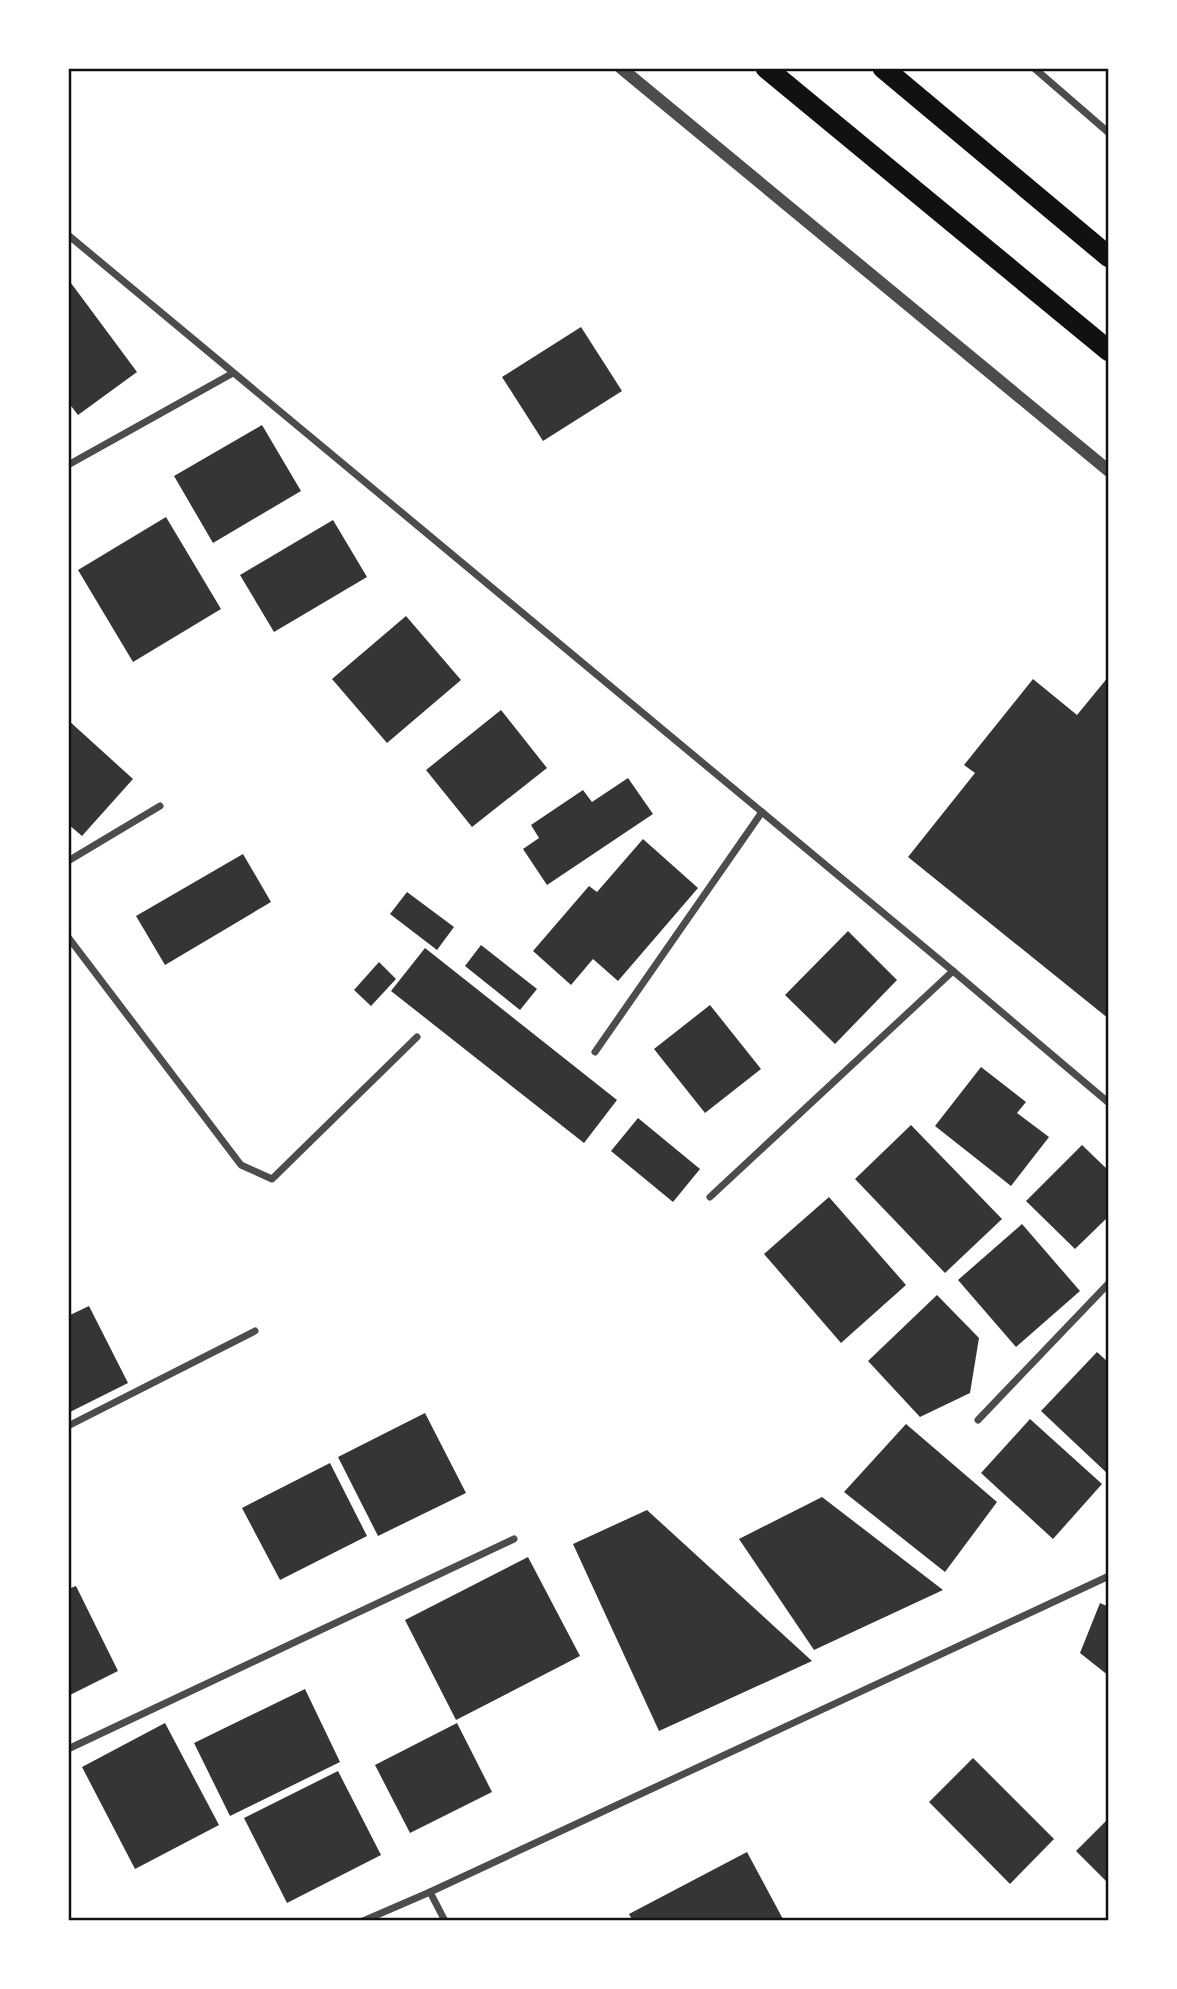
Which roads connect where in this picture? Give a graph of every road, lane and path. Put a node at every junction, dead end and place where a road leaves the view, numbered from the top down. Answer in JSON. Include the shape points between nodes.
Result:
{"nodes":[{"id":1,"x":621,"y":68,"type":"edge"},
{"id":2,"x":766,"y":68,"type":"edge"},
{"id":3,"x":883,"y":68,"type":"edge"},
{"id":4,"x":1034,"y":68,"type":"edge"},
{"id":5,"x":1109,"y":132,"type":"edge"},
{"id":6,"x":68,"y":235,"type":"edge"},
{"id":7,"x":1109,"y":257,"type":"edge"},
{"id":8,"x":1109,"y":351,"type":"edge"},
{"id":9,"x":233,"y":373,"type":"junction"},
{"id":10,"x":68,"y":465,"type":"edge"},
{"id":11,"x":1109,"y":471,"type":"edge"},
{"id":12,"x":160,"y":806,"type":"dead end"},
{"id":13,"x":762,"y":812,"type":"junction"},
{"id":14,"x":68,"y":861,"type":"edge"},
{"id":15,"x":68,"y":937,"type":"edge"},
{"id":16,"x":953,"y":971,"type":"junction"},
{"id":17,"x":417,"y":1037,"type":"dead end"},
{"id":18,"x":595,"y":1052,"type":"dead end"},
{"id":19,"x":1109,"y":1103,"type":"edge"},
{"id":20,"x":709,"y":1197,"type":"dead end"},
{"id":21,"x":1109,"y":1283,"type":"edge"},
{"id":22,"x":254,"y":1331,"type":"dead end"},
{"id":23,"x":978,"y":1420,"type":"dead end"},
{"id":24,"x":68,"y":1426,"type":"edge"},
{"id":25,"x":514,"y":1539,"type":"dead end"},
{"id":26,"x":1109,"y":1576,"type":"edge"},
{"id":27,"x":68,"y":1749,"type":"edge"},
{"id":28,"x":430,"y":1892,"type":"junction"},
{"id":29,"x":363,"y":1921,"type":"edge"},
{"id":30,"x":445,"y":1921,"type":"edge"}],
"edges":[{"from":1,"to":11,"type":"street"},
{"from":2,"to":8,"type":"highway"},
{"from":3,"to":7,"type":"highway"},
{"from":4,"to":5,"type":"street"},
{"from":6,"to":9,"type":"street"},
{"from":9,"to":10,"type":"street"},
{"from":9,"to":13,"type":"street"},
{"from":12,"to":14,"type":"street"},
{"from":13,"to":16,"type":"street"},
{"from":13,"to":18,"type":"street"},
{"from":15,"to":17,"type":"street","via":[[241,1165],[272,1179]]},
{"from":16,"to":19,"type":"street"},
{"from":16,"to":20,"type":"street"},
{"from":21,"to":23,"type":"street"},
{"from":22,"to":24,"type":"street"},
{"from":25,"to":27,"type":"street"},
{"from":26,"to":28,"type":"street"},
{"from":28,"to":29,"type":"street"},
{"from":28,"to":30,"type":"street"}]}
